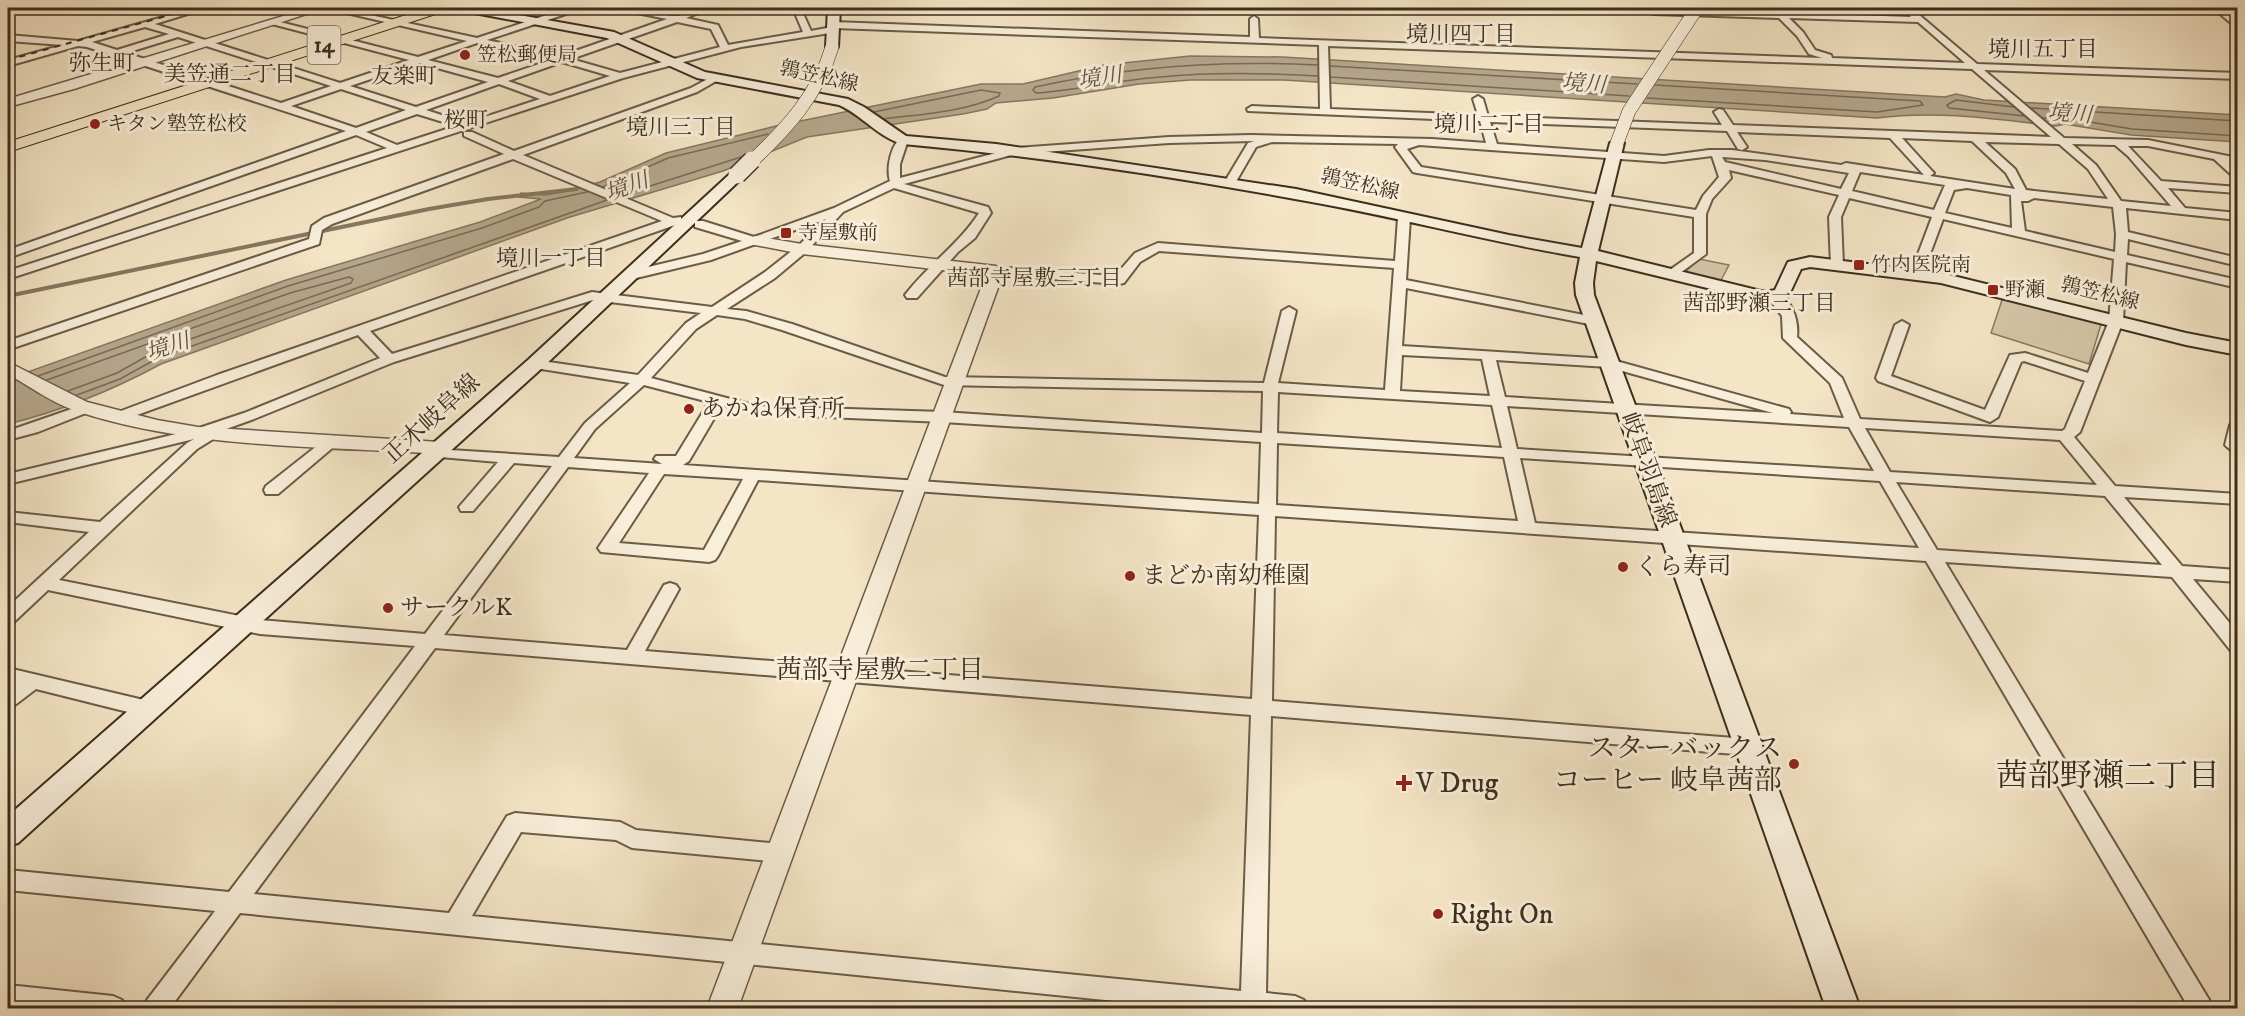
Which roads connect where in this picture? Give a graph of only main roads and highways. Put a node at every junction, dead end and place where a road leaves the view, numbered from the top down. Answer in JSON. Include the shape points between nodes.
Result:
{"nodes":[{"id":1,"x":440,"y":8,"type":"edge"},
{"id":2,"x":464,"y":8,"type":"edge"},
{"id":3,"x":834,"y":8,"type":"edge"},
{"id":4,"x":1697,"y":8,"type":"edge"},
{"id":5,"x":8,"y":147,"type":"edge"},
{"id":6,"x":1589,"y":254,"type":"junction"},
{"id":7,"x":2238,"y":349,"type":"edge"},
{"id":8,"x":8,"y":834,"type":"edge"},
{"id":9,"x":1843,"y":1008,"type":"edge"}],
"edges":[{"from":1,"to":5,"type":"main road","number":"14"},
{"from":2,"to":6,"type":"main road","name":"鶉笠松線","via":[[620,38],[688,70],[715,78],[843,102],[897,137],[1296,194]]},
{"from":3,"to":8,"type":"main road","name":"正木岐阜線","bridge":true,"via":[[832,47],[824,74],[800,113],[632,276]]},
{"from":4,"to":6,"type":"main road","name":"岐阜羽島線","bridge":true,"via":[[1629,111],[1615,149]]},
{"from":6,"to":7,"type":"main road","name":"鶉笠松線","via":[[1765,297],[1782,293],[1794,266],[1810,262],[1920,274]]},
{"from":6,"to":9,"type":"main road","name":"岐阜羽島線","via":[[1584,283],[1594,321]]}]}
